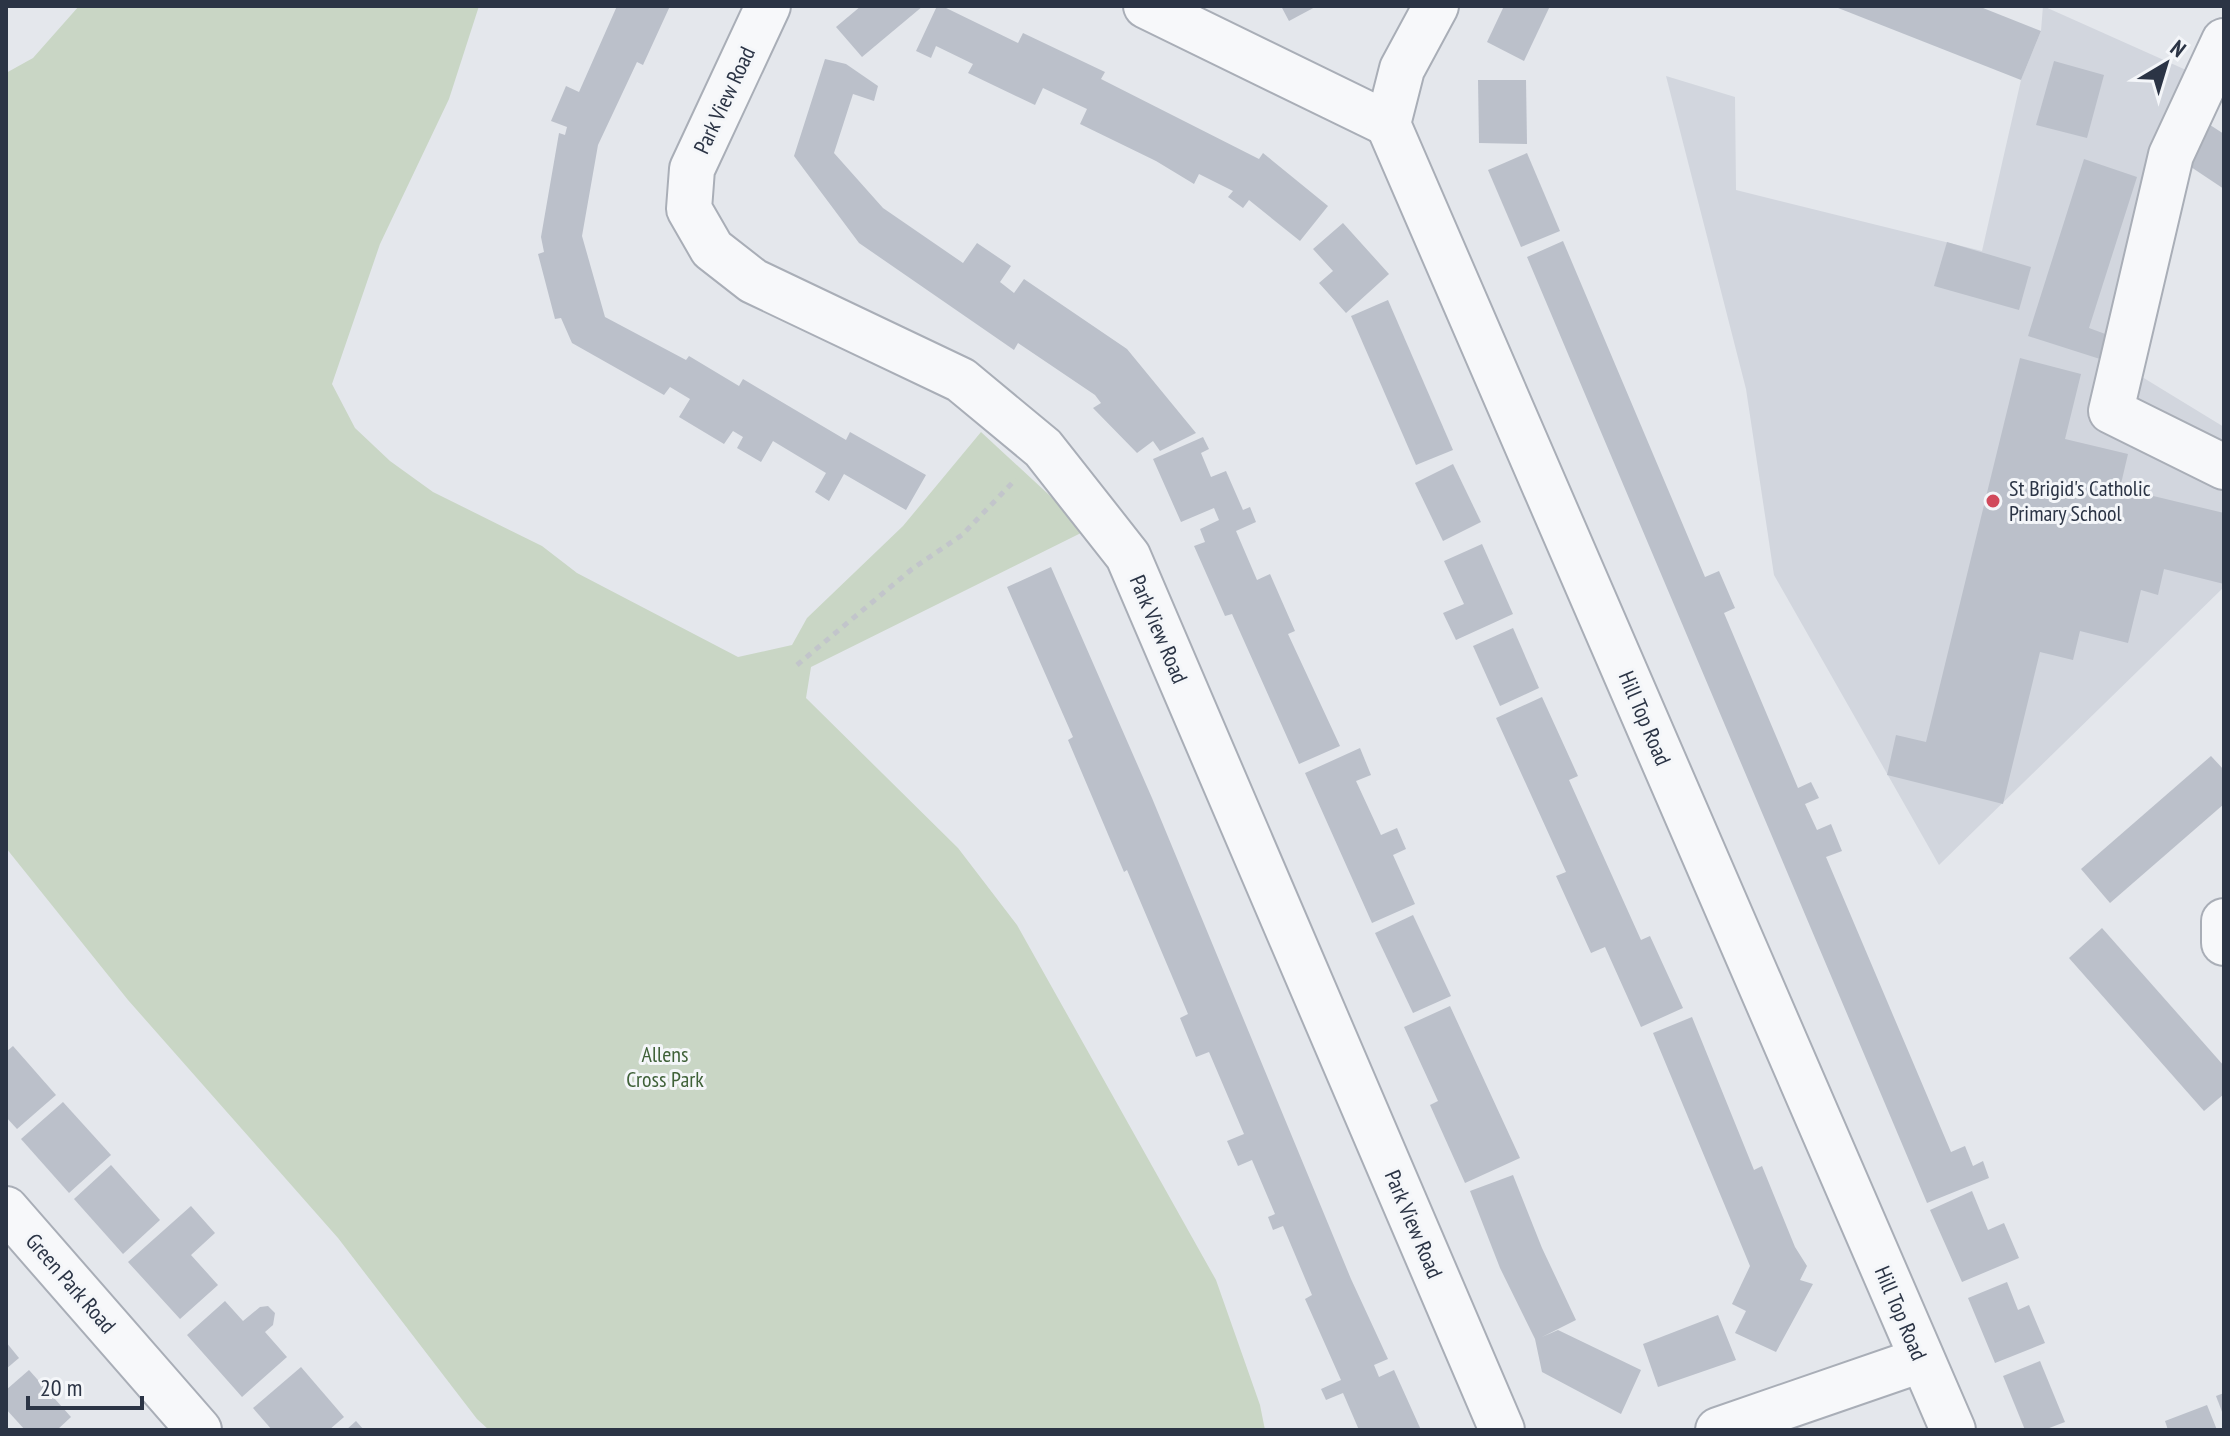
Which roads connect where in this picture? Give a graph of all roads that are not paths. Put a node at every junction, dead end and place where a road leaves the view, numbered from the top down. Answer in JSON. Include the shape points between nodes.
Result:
{"nodes":[{"id":1,"x":768,"y":6,"type":"edge"},
{"id":2,"x":1146,"y":6,"type":"edge"},
{"id":3,"x":1436,"y":6,"type":"edge"},
{"id":4,"x":2224,"y":41,"type":"edge"},
{"id":5,"x":1388,"y":124,"type":"junction"},
{"id":6,"x":2224,"y":467,"type":"edge"},
{"id":7,"x":2224,"y":921,"type":"edge"},
{"id":8,"x":2224,"y":943,"type":"edge"},
{"id":9,"x":6,"y":1209,"type":"edge"},
{"id":10,"x":1921,"y":1360,"type":"junction"},
{"id":11,"x":199,"y":1430,"type":"edge"},
{"id":12,"x":1502,"y":1430,"type":"edge"},
{"id":13,"x":1718,"y":1430,"type":"edge"},
{"id":14,"x":1953,"y":1430,"type":"edge"}],
"edges":[{"from":1,"to":12,"type":"street","name":"Park View Road","via":[[692,169],[689,209],[712,249],[753,281],[961,380],[1043,448],[1128,556]]},
{"from":2,"to":5,"type":"street"},
{"from":3,"to":5,"type":"street","via":[[1402,69]]},
{"from":4,"to":6,"type":"street","via":[[2171,155],[2111,411]]},
{"from":5,"to":10,"type":"street","name":"Hill Top Road"},
{"from":7,"to":8,"type":"street"},
{"from":9,"to":11,"type":"street","name":"Green Park Road"},
{"from":10,"to":13,"type":"street"},
{"from":10,"to":14,"type":"street","name":"Hill Top Road"}]}
